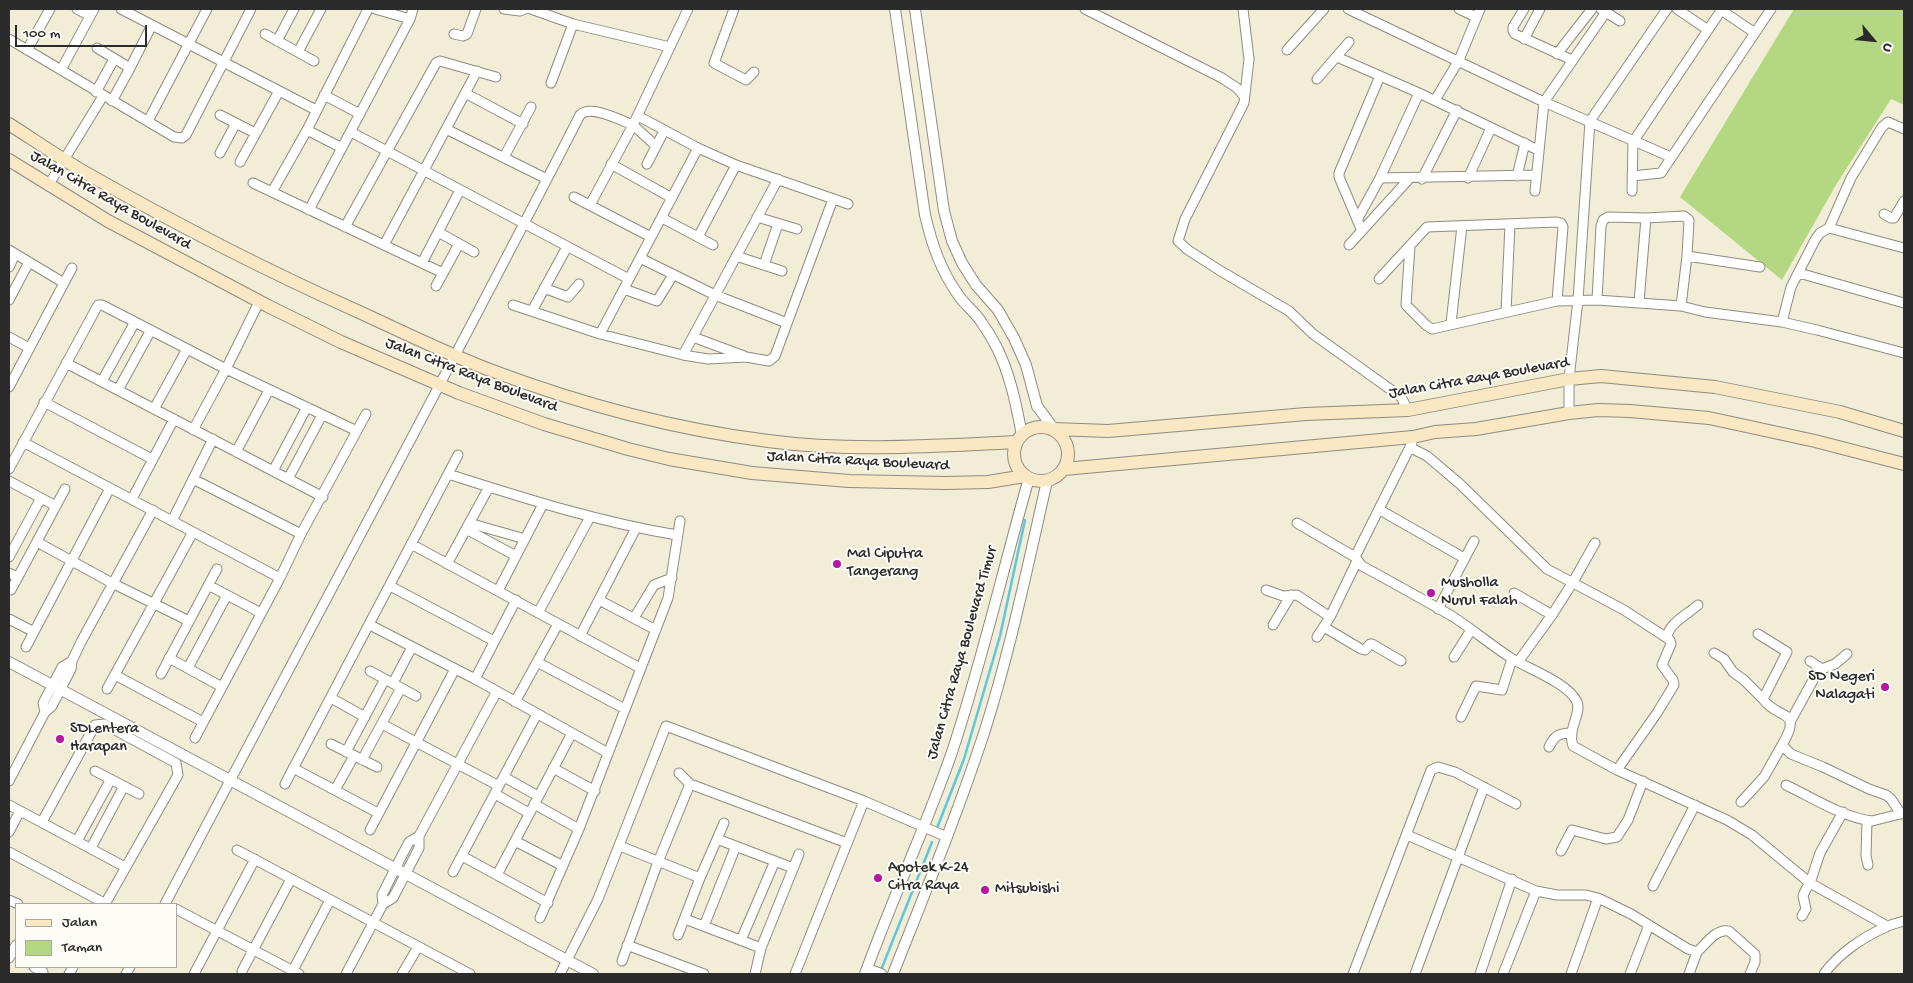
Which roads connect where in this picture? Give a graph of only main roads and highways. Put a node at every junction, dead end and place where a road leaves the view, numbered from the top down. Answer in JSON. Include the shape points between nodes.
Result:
{"nodes":[{"id":1,"x":9,"y":124,"type":"edge"},
{"id":2,"x":9,"y":160,"type":"edge"},
{"id":3,"x":1054,"y":429,"type":"junction"},
{"id":4,"x":1904,"y":431,"type":"edge"},
{"id":5,"x":1019,"y":438,"type":"junction"},
{"id":6,"x":1904,"y":464,"type":"edge"},
{"id":7,"x":1064,"y":469,"type":"junction"},
{"id":8,"x":1027,"y":477,"type":"junction"}],
"edges":[{"from":1,"to":5,"type":"main road","name":"Jalan Citra Raya Boulevard","via":[[84,172],[322,296],[488,369],[624,414],[732,436],[834,447],[902,448]]},
{"from":2,"to":8,"type":"main road","name":"Jalan Citra Raya Boulevard","via":[[149,244],[341,342],[507,411],[606,443],[669,459],[752,473],[862,481],[988,482]]},
{"from":3,"to":4,"type":"main road","name":"Jalan Citra Raya Boulevard","via":[[1108,431],[1306,414],[1408,410],[1569,379],[1601,376],[1715,387],[1840,412]]},
{"from":3,"to":5,"type":"main road","via":[[1037,426]]},
{"from":3,"to":7,"type":"main road","via":[[1062,435],[1069,452]]},
{"from":5,"to":8,"type":"main road","via":[[1014,449],[1016,464]]},
{"from":6,"to":7,"type":"main road","via":[[1709,418],[1598,410],[1476,429],[1435,432],[1412,442]]},
{"from":7,"to":8,"type":"main road","via":[[1047,481]]}]}
